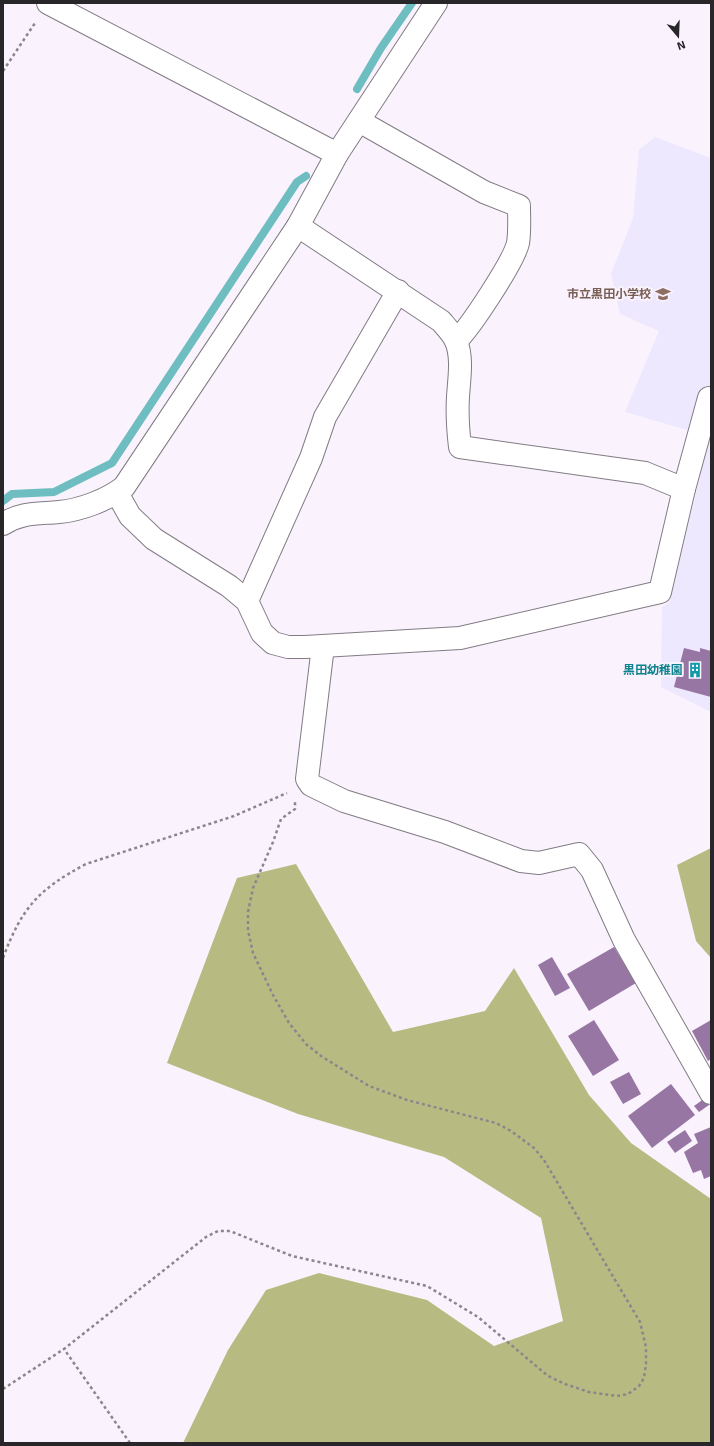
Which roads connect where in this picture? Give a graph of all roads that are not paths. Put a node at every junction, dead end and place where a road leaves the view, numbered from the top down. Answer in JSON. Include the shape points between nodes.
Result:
{"nodes":[{"id":1,"x":48,"y":3,"type":"edge"},
{"id":2,"x":436,"y":3,"type":"edge"},
{"id":3,"x":359,"y":121,"type":"junction"},
{"id":4,"x":337,"y":154,"type":"junction"},
{"id":5,"x":298,"y":226,"type":"junction"},
{"id":6,"x":398,"y":291,"type":"junction"},
{"id":7,"x":456,"y":341,"type":"junction"},
{"id":8,"x":709,"y":398,"type":"dead end"},
{"id":9,"x":684,"y":489,"type":"junction"},
{"id":10,"x":117,"y":493,"type":"junction"},
{"id":11,"x":3,"y":524,"type":"edge"},
{"id":12,"x":247,"y":601,"type":"junction"},
{"id":13,"x":323,"y":646,"type":"junction"},
{"id":14,"x":711,"y":1093,"type":"edge"}],
"edges":[{"from":1,"to":4,"type":"street"},
{"from":2,"to":3,"type":"street"},
{"from":3,"to":4,"type":"street"},
{"from":3,"to":7,"type":"street","via":[[484,192],[519,206],[518,243],[487,298]]},
{"from":4,"to":5,"type":"street"},
{"from":5,"to":6,"type":"street"},
{"from":5,"to":10,"type":"street","via":[[148,453]]},
{"from":6,"to":7,"type":"street","via":[[441,320]]},
{"from":6,"to":12,"type":"street","via":[[325,417],[311,458]]},
{"from":7,"to":9,"type":"street","via":[[461,375],[458,397],[460,447],[645,473]]},
{"from":8,"to":9,"type":"street"},
{"from":9,"to":13,"type":"street","via":[[660,592],[460,638]]},
{"from":10,"to":11,"type":"street","via":[[84,507],[61,512],[25,514]]},
{"from":10,"to":12,"type":"street","via":[[130,516],[154,539],[229,586]]},
{"from":12,"to":13,"type":"street","via":[[262,633],[273,643],[288,647]]},
{"from":13,"to":14,"type":"street","via":[[307,779],[303,787],[445,832],[521,861],[539,863],[579,854],[592,870],[624,940]]}]}
